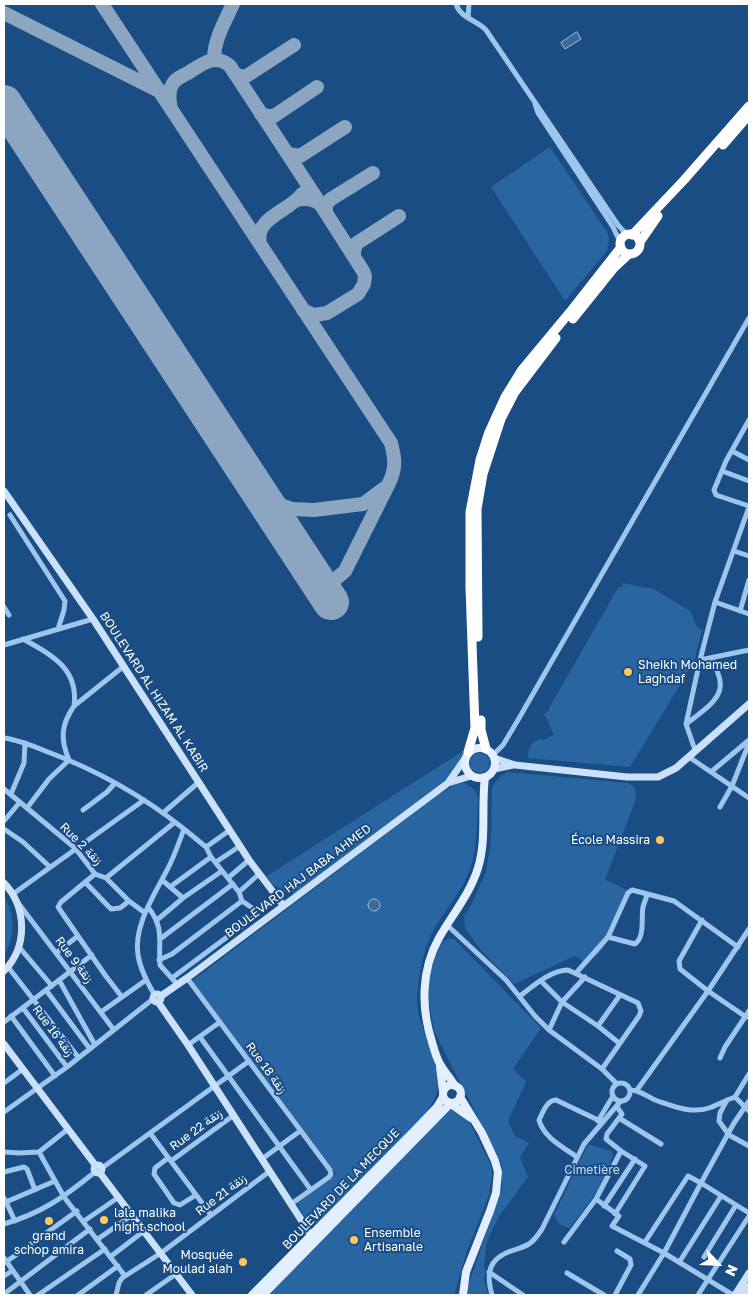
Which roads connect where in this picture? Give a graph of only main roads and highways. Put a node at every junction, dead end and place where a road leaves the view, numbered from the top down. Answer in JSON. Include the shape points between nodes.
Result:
{"nodes":[{"id":1,"x":749,"y":106,"type":"edge"},
{"id":2,"x":749,"y":115,"type":"edge"},
{"id":3,"x":630,"y":235,"type":"junction"},
{"id":4,"x":640,"y":242,"type":"junction"},
{"id":5,"x":621,"y":246,"type":"junction"},
{"id":6,"x":629,"y":254,"type":"junction"},
{"id":7,"x":491,"y":753,"type":"junction"},
{"id":8,"x":466,"y":756,"type":"junction"},
{"id":9,"x":473,"y":777,"type":"junction"},
{"id":10,"x":485,"y":777,"type":"junction"},
{"id":11,"x":483,"y":796,"type":"junction"},
{"id":12,"x":439,"y":1062,"type":"junction"},
{"id":13,"x":455,"y":1086,"type":"junction"},
{"id":14,"x":443,"y":1094,"type":"junction"},
{"id":15,"x":460,"y":1097,"type":"junction"},
{"id":16,"x":451,"y":1104,"type":"junction"},
{"id":17,"x":476,"y":1122,"type":"junction"},
{"id":18,"x":417,"y":1133,"type":"junction"},
{"id":19,"x":313,"y":1238,"type":"junction"},
{"id":20,"x":462,"y":1293,"type":"edge"},
{"id":21,"x":252,"y":1295,"type":"edge"},
{"id":22,"x":263,"y":1295,"type":"edge"}],
"edges":[{"from":1,"to":3,"type":"highway"},
{"from":2,"to":4,"type":"highway","via":[[655,219]]},
{"from":3,"to":4,"type":"highway"},
{"from":3,"to":5,"type":"highway","via":[[622,240]]},
{"from":4,"to":6,"type":"highway","via":[[638,250]]},
{"from":5,"to":6,"type":"highway"},
{"from":5,"to":8,"type":"highway","via":[[521,371],[505,397],[480,460],[470,512],[475,728]]},
{"from":6,"to":7,"type":"highway","via":[[614,268],[515,392],[501,420],[483,474],[477,509],[476,551],[481,730]]},
{"from":7,"to":8,"type":"main road","via":[[476,748]]},
{"from":7,"to":10,"type":"main road","via":[[494,770]]},
{"from":8,"to":9,"type":"main road","via":[[465,769]]},
{"from":9,"to":10,"type":"main road"},
{"from":9,"to":11,"type":"main road"},
{"from":10,"to":11,"type":"main road"},
{"from":11,"to":12,"type":"main road","via":[[484,836],[478,868],[467,894],[432,953],[424,988],[428,1030]]},
{"from":12,"to":13,"type":"main road"},
{"from":12,"to":14,"type":"main road"},
{"from":13,"to":14,"type":"main road","via":[[449,1086]]},
{"from":13,"to":15,"type":"main road","via":[[460,1089]]},
{"from":14,"to":16,"type":"main road"},
{"from":14,"to":18,"type":"main road","name":"BOULEVARD DE LA MECQUE"},
{"from":15,"to":16,"type":"main road"},
{"from":15,"to":17,"type":"main road"},
{"from":16,"to":17,"type":"main road"},
{"from":16,"to":18,"type":"main road","name":"BOULEVARD DE LA MECQUE"},
{"from":17,"to":20,"type":"main road","via":[[495,1161],[498,1182],[466,1272]]},
{"from":18,"to":19,"type":"main road","name":"BOULEVARD DE LA MECQUE"},
{"from":19,"to":21,"type":"main road","name":"BOULEVARD DE LA MECQUE"},
{"from":19,"to":22,"type":"main road","name":"BOULEVARD DE LA MECQUE"}]}
